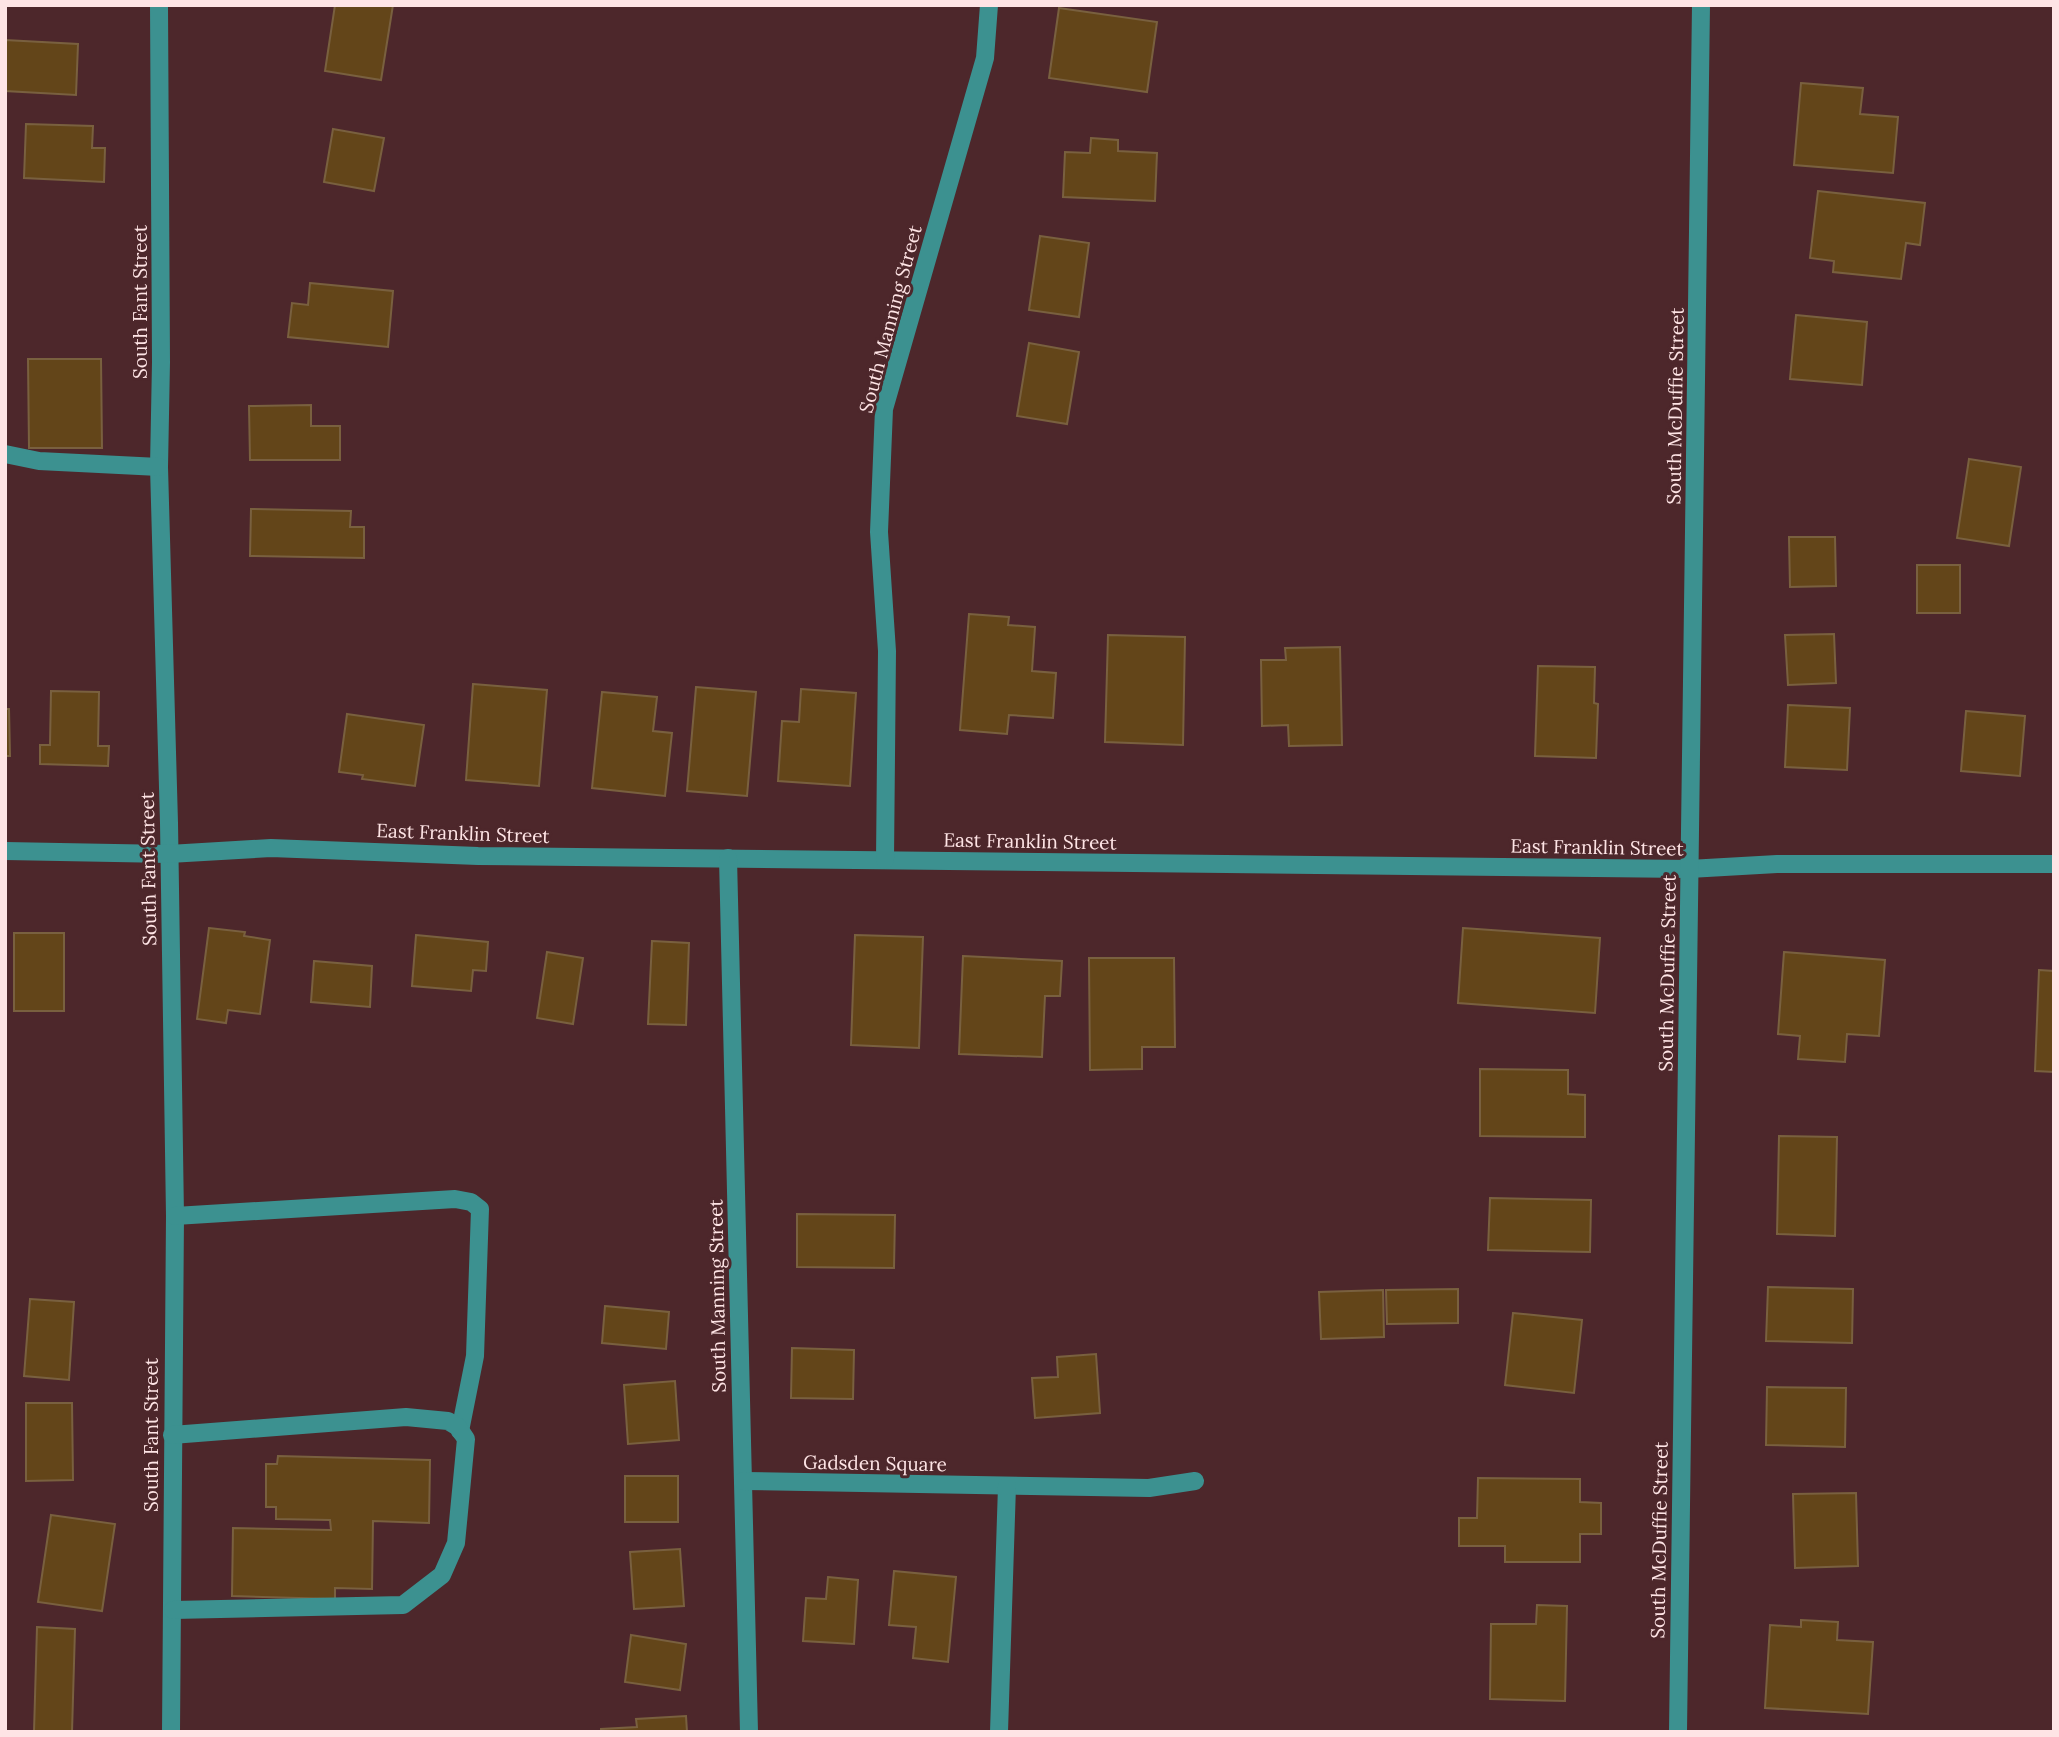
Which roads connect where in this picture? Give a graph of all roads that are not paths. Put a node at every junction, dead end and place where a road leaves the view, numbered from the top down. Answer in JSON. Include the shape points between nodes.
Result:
{"nodes":[{"id":1,"x":159,"y":5,"type":"edge"},
{"id":2,"x":989,"y":5,"type":"edge"},
{"id":3,"x":1702,"y":5,"type":"edge"},
{"id":4,"x":5,"y":454,"type":"edge"},
{"id":5,"x":159,"y":467,"type":"junction"},
{"id":6,"x":5,"y":851,"type":"edge"},
{"id":7,"x":169,"y":854,"type":"junction"},
{"id":8,"x":728,"y":858,"type":"junction"},
{"id":9,"x":885,"y":860,"type":"junction"},
{"id":10,"x":2054,"y":864,"type":"edge"},
{"id":11,"x":1689,"y":869,"type":"junction"},
{"id":12,"x":175,"y":1216,"type":"junction"},
{"id":13,"x":460,"y":1431,"type":"junction"},
{"id":14,"x":172,"y":1435,"type":"junction"},
{"id":15,"x":743,"y":1481,"type":"junction"},
{"id":16,"x":1195,"y":1481,"type":"dead end"},
{"id":17,"x":1007,"y":1486,"type":"junction"},
{"id":18,"x":173,"y":1610,"type":"junction"},
{"id":19,"x":171,"y":1732,"type":"edge"},
{"id":20,"x":749,"y":1732,"type":"edge"},
{"id":21,"x":999,"y":1732,"type":"edge"},
{"id":22,"x":1678,"y":1732,"type":"edge"}],
"edges":[{"from":1,"to":5,"type":"street","name":"South Fant Street"},
{"from":2,"to":9,"type":"street","name":"South Manning Street","via":[[985,58],[884,409],[878,532],[887,651]]},
{"from":3,"to":11,"type":"street","name":"South McDuffie Street"},
{"from":4,"to":5,"type":"street","via":[[39,461]]},
{"from":5,"to":7,"type":"street","name":"South Fant Street"},
{"from":6,"to":7,"type":"street","name":"East Franklin Street"},
{"from":7,"to":8,"type":"street","name":"East Franklin Street","via":[[271,848]]},
{"from":7,"to":12,"type":"street","name":"South Fant Street"},
{"from":8,"to":9,"type":"street","name":"East Franklin Street"},
{"from":8,"to":15,"type":"street","name":"South Manning Street"},
{"from":9,"to":11,"type":"street","name":"East Franklin Street"},
{"from":10,"to":11,"type":"street","name":"East Franklin Street","via":[[1777,864]]},
{"from":11,"to":22,"type":"street","name":"South McDuffie Street"},
{"from":12,"to":13,"type":"street","via":[[455,1199],[471,1202],[480,1209],[475,1356]]},
{"from":12,"to":14,"type":"street","name":"South Fant Street"},
{"from":13,"to":14,"type":"street","via":[[447,1421],[406,1417]]},
{"from":13,"to":18,"type":"street","via":[[466,1439],[456,1543],[442,1575],[403,1605]]},
{"from":14,"to":18,"type":"street","name":"South Fant Street"},
{"from":15,"to":17,"type":"street","name":"Gadsden Square"},
{"from":15,"to":20,"type":"street","name":"South Manning Street"},
{"from":16,"to":17,"type":"street","name":"Gadsden Square","via":[[1149,1488]]},
{"from":17,"to":21,"type":"street"},
{"from":18,"to":19,"type":"street","name":"South Fant Street"}]}
